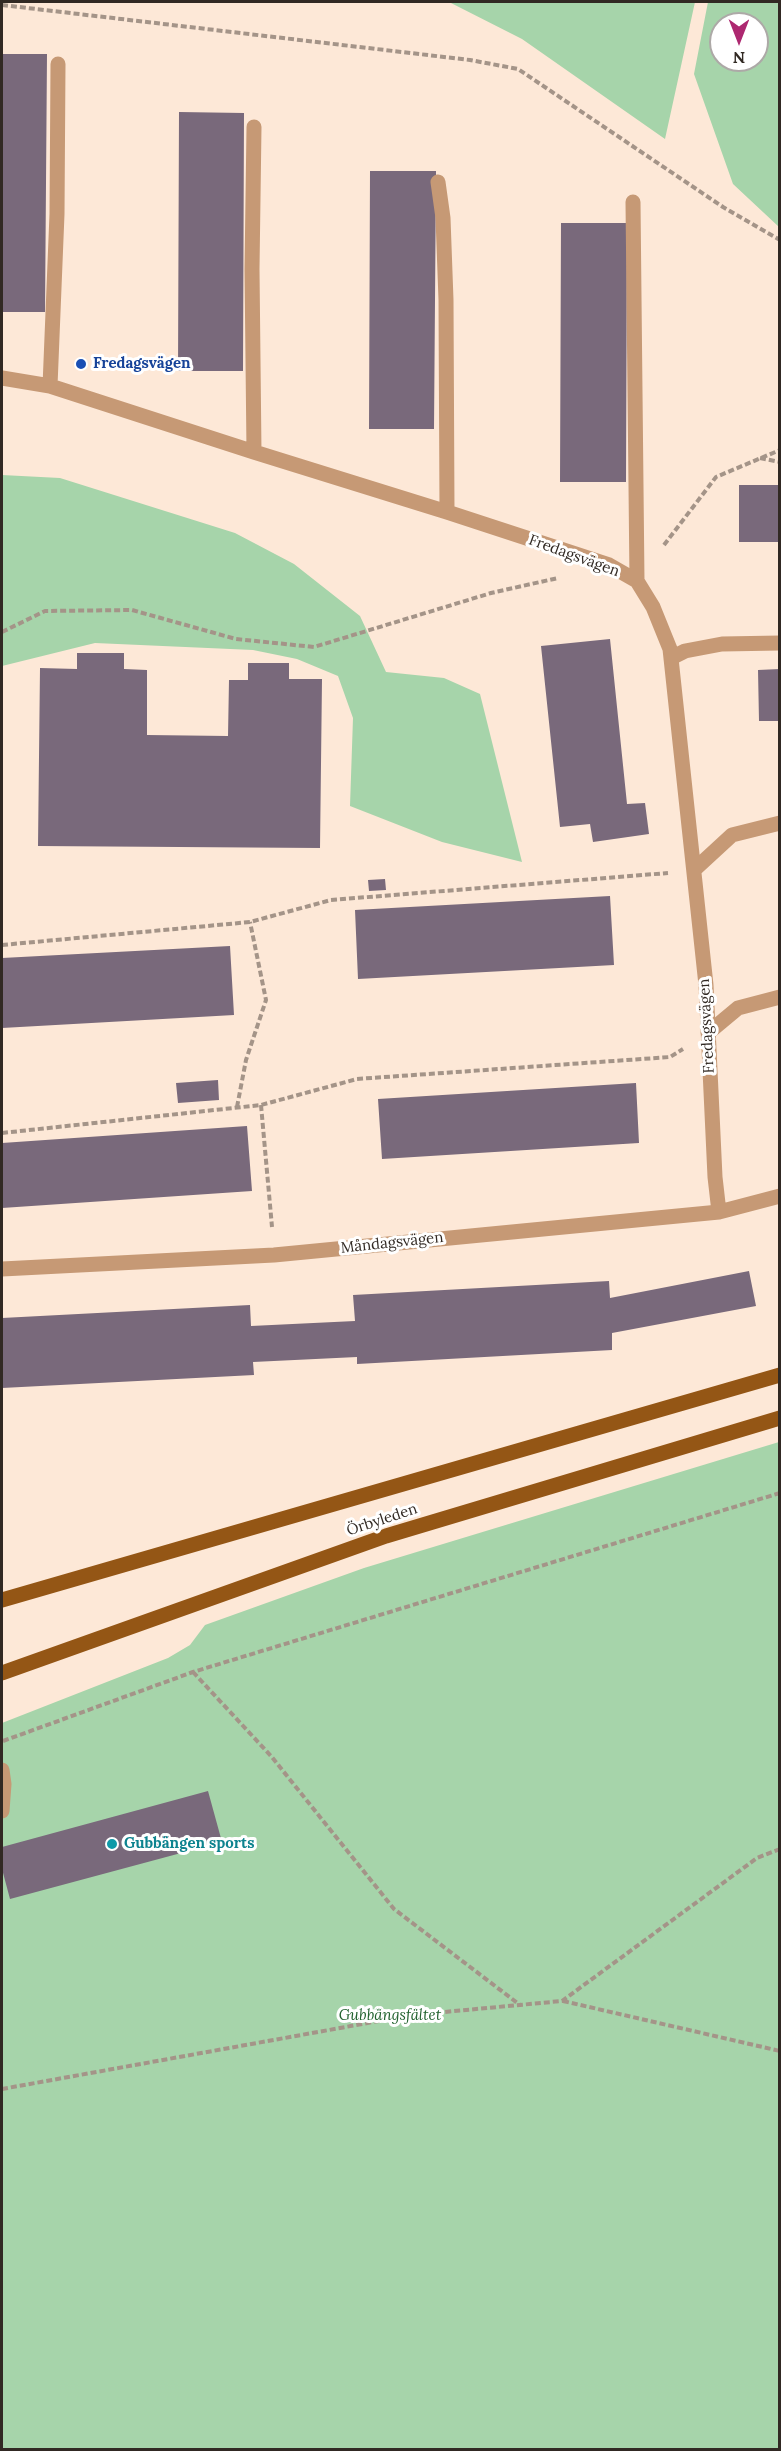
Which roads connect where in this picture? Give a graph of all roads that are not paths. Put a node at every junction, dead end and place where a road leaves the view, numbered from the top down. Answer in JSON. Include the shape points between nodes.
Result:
{"nodes":[{"id":1,"x":58,"y":64,"type":"dead end"},
{"id":2,"x":254,"y":127,"type":"dead end"},
{"id":3,"x":438,"y":182,"type":"dead end"},
{"id":4,"x":633,"y":202,"type":"dead end"},
{"id":5,"x":2,"y":378,"type":"edge"},
{"id":6,"x":50,"y":386,"type":"junction"},
{"id":7,"x":254,"y":452,"type":"junction"},
{"id":8,"x":447,"y":512,"type":"junction"},
{"id":9,"x":637,"y":581,"type":"junction"},
{"id":10,"x":780,"y":643,"type":"edge"},
{"id":11,"x":671,"y":658,"type":"junction"},
{"id":12,"x":780,"y":823,"type":"edge"},
{"id":13,"x":694,"y":870,"type":"junction"},
{"id":14,"x":780,"y":997,"type":"edge"},
{"id":15,"x":708,"y":1033,"type":"junction"},
{"id":16,"x":780,"y":1196,"type":"edge"},
{"id":17,"x":719,"y":1212,"type":"junction"},
{"id":18,"x":2,"y":1269,"type":"edge"},
{"id":19,"x":780,"y":1375,"type":"edge"},
{"id":20,"x":780,"y":1418,"type":"edge"},
{"id":21,"x":2,"y":1600,"type":"edge"},
{"id":22,"x":2,"y":1673,"type":"edge"},
{"id":23,"x":2,"y":1770,"type":"edge"},
{"id":24,"x":2,"y":1811,"type":"edge"}],
"edges":[{"from":1,"to":6,"type":"street"},
{"from":2,"to":7,"type":"street"},
{"from":3,"to":8,"type":"street","via":[[446,300]]},
{"from":4,"to":9,"type":"street"},
{"from":5,"to":6,"type":"street","name":"Fredagsvägen"},
{"from":6,"to":7,"type":"street","name":"Fredagsvägen"},
{"from":7,"to":8,"type":"street","name":"Fredagsvägen"},
{"from":8,"to":9,"type":"street","name":"Fredagsvägen","via":[[609,565]]},
{"from":9,"to":11,"type":"street","name":"Fredagsvägen","via":[[653,607]]},
{"from":10,"to":11,"type":"street","via":[[722,644],[685,651]]},
{"from":11,"to":13,"type":"street","name":"Fredagsvägen"},
{"from":12,"to":13,"type":"street","via":[[732,835]]},
{"from":13,"to":15,"type":"street","name":"Fredagsvägen"},
{"from":14,"to":15,"type":"street","via":[[738,1008]]},
{"from":15,"to":17,"type":"street","name":"Fredagsvägen"},
{"from":16,"to":17,"type":"street","name":"Måndagsvägen"},
{"from":17,"to":18,"type":"street","name":"Måndagsvägen","via":[[274,1255]]},
{"from":19,"to":21,"type":"main road","name":"Örbyleden"},
{"from":20,"to":22,"type":"main road","name":"Örbyleden","via":[[386,1536]]},
{"from":23,"to":24,"type":"street"}]}
